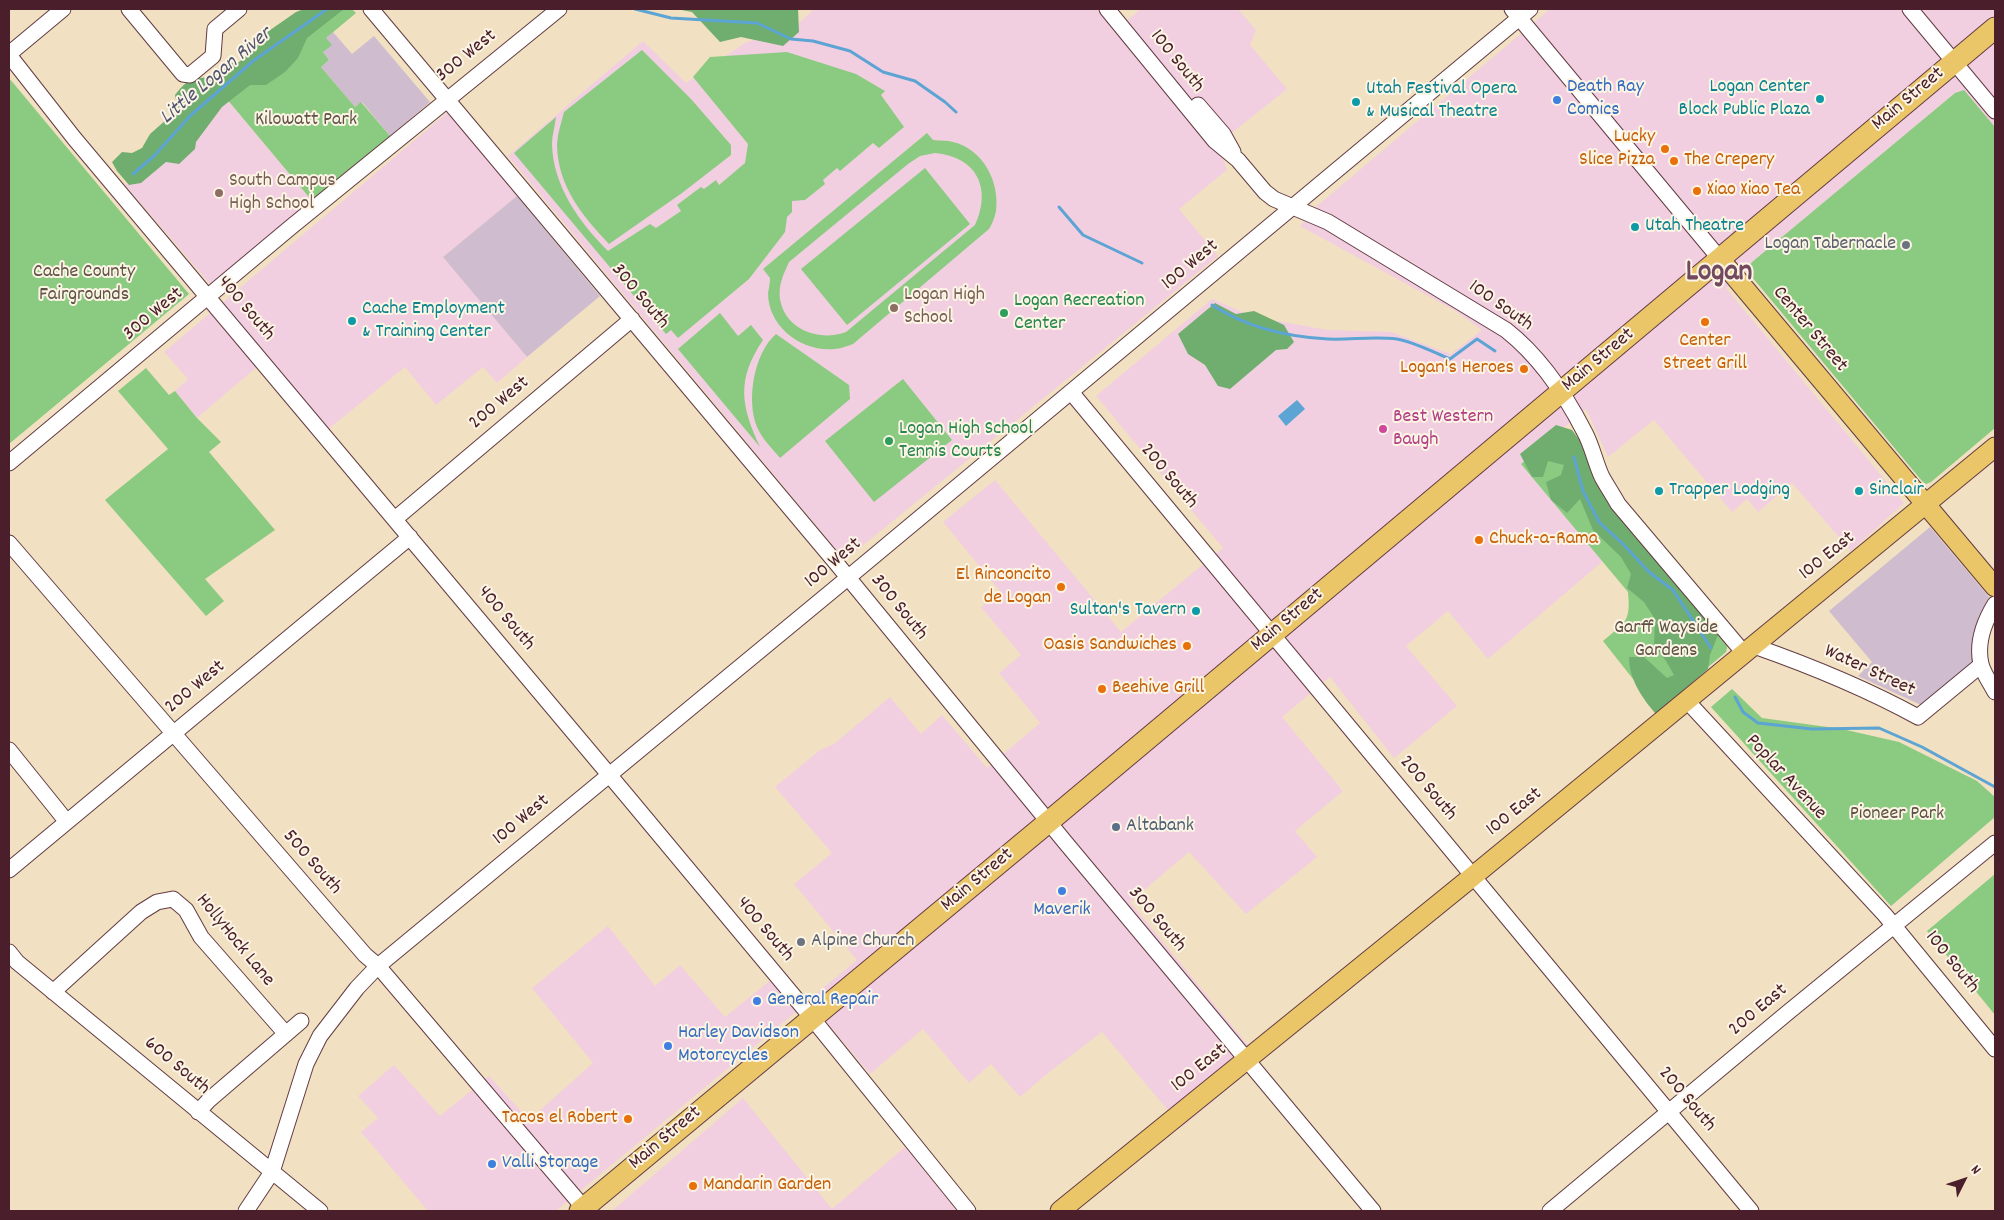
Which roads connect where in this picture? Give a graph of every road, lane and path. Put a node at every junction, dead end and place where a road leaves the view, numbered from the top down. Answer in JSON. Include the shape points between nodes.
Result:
{"nodes":[{"id":1,"x":63,"y":9,"type":"edge"},
{"id":2,"x":129,"y":9,"type":"edge"},
{"id":3,"x":239,"y":9,"type":"edge"},
{"id":4,"x":371,"y":9,"type":"edge"},
{"id":5,"x":559,"y":9,"type":"edge"},
{"id":6,"x":1106,"y":9,"type":"edge"},
{"id":7,"x":1117,"y":9,"type":"edge"},
{"id":8,"x":1910,"y":9,"type":"edge"},
{"id":9,"x":1521,"y":12,"type":"edge"},
{"id":10,"x":1995,"y":28,"type":"edge"},
{"id":11,"x":9,"y":55,"type":"edge"},
{"id":12,"x":1954,"y":62,"type":"junction"},
{"id":13,"x":446,"y":100,"type":"junction"},
{"id":14,"x":1995,"y":111,"type":"edge"},
{"id":15,"x":1238,"y":160,"type":"junction"},
{"id":16,"x":1293,"y":206,"type":"junction"},
{"id":17,"x":1720,"y":260,"type":"junction"},
{"id":18,"x":208,"y":296,"type":"junction"},
{"id":19,"x":632,"y":319,"type":"junction"},
{"id":20,"x":1071,"y":392,"type":"junction"},
{"id":21,"x":1561,"y":392,"type":"junction"},
{"id":22,"x":1995,"y":448,"type":"edge"},
{"id":23,"x":9,"y":463,"type":"edge"},
{"id":24,"x":1926,"y":505,"type":"junction"},
{"id":25,"x":395,"y":519,"type":"junction"},
{"id":26,"x":410,"y":537,"type":"junction"},
{"id":27,"x":9,"y":543,"type":"edge"},
{"id":28,"x":848,"y":578,"type":"junction"},
{"id":29,"x":1995,"y":587,"type":"edge"},
{"id":30,"x":1995,"y":604,"type":"edge"},
{"id":31,"x":1272,"y":634,"type":"junction"},
{"id":32,"x":1745,"y":653,"type":"junction"},
{"id":33,"x":1981,"y":665,"type":"junction"},
{"id":34,"x":1995,"y":692,"type":"edge"},
{"id":35,"x":1690,"y":699,"type":"junction"},
{"id":36,"x":172,"y":734,"type":"junction"},
{"id":37,"x":9,"y":750,"type":"edge"},
{"id":38,"x":609,"y":775,"type":"junction"},
{"id":39,"x":67,"y":822,"type":"junction"},
{"id":40,"x":1048,"y":822,"type":"junction"},
{"id":41,"x":1995,"y":843,"type":"edge"},
{"id":42,"x":9,"y":870,"type":"edge"},
{"id":43,"x":1474,"y":876,"type":"junction"},
{"id":44,"x":1894,"y":925,"type":"junction"},
{"id":45,"x":9,"y":952,"type":"edge"},
{"id":46,"x":378,"y":966,"type":"junction"},
{"id":47,"x":53,"y":992,"type":"junction"},
{"id":48,"x":812,"y":1018,"type":"junction"},
{"id":49,"x":301,"y":1021,"type":"dead end"},
{"id":50,"x":286,"y":1034,"type":"junction"},
{"id":51,"x":1995,"y":1049,"type":"edge"},
{"id":52,"x":1247,"y":1060,"type":"junction"},
{"id":53,"x":198,"y":1112,"type":"junction"},
{"id":54,"x":1670,"y":1112,"type":"junction"},
{"id":55,"x":272,"y":1172,"type":"junction"},
{"id":56,"x":582,"y":1209,"type":"edge"},
{"id":57,"x":246,"y":1211,"type":"edge"},
{"id":58,"x":320,"y":1211,"type":"edge"},
{"id":59,"x":968,"y":1211,"type":"edge"},
{"id":60,"x":1060,"y":1211,"type":"edge"},
{"id":61,"x":1373,"y":1211,"type":"edge"},
{"id":62,"x":1550,"y":1211,"type":"edge"},
{"id":63,"x":1751,"y":1211,"type":"edge"}],
"edges":[{"from":1,"to":11,"type":"street"},
{"from":2,"to":3,"type":"street","via":[[183,74],[190,75],[213,56],[215,29]]},
{"from":4,"to":13,"type":"street","name":"300 South"},
{"from":5,"to":13,"type":"street","name":"300 West"},
{"from":6,"to":15,"type":"street","name":"100 South","via":[[1215,141]]},
{"from":7,"to":15,"type":"street","name":"100 South","via":[[1223,134]]},
{"from":8,"to":12,"type":"street"},
{"from":9,"to":16,"type":"street","name":"100 West"},
{"from":9,"to":17,"type":"street","name":"Center Street"},
{"from":10,"to":12,"type":"highway","name":"Main Street"},
{"from":11,"to":18,"type":"street","name":"400 South","via":[[74,138]]},
{"from":12,"to":14,"type":"street"},
{"from":12,"to":17,"type":"highway","name":"Main Street"},
{"from":13,"to":18,"type":"street","name":"300 West"},
{"from":13,"to":19,"type":"street","name":"300 South"},
{"from":15,"to":16,"type":"street","name":"100 South","via":[[1265,192]]},
{"from":16,"to":20,"type":"street","name":"100 West"},
{"from":16,"to":21,"type":"street","name":"100 South","via":[[1328,222],[1506,330],[1519,340]]},
{"from":17,"to":21,"type":"highway","name":"Main Street"},
{"from":17,"to":24,"type":"main road","name":"Center Street"},
{"from":18,"to":23,"type":"street","name":"300 West"},
{"from":18,"to":25,"type":"street","name":"400 South"},
{"from":19,"to":25,"type":"street","name":"200 West"},
{"from":19,"to":28,"type":"street","name":"300 South"},
{"from":20,"to":28,"type":"street","name":"100 West"},
{"from":20,"to":31,"type":"street","name":"200 South"},
{"from":21,"to":31,"type":"highway","name":"Main Street"},
{"from":21,"to":32,"type":"street","name":"100 South","via":[[1585,432],[1602,477],[1618,504]]},
{"from":22,"to":24,"type":"main road","name":"100 East"},
{"from":24,"to":29,"type":"main road","name":"Center Street"},
{"from":24,"to":32,"type":"main road","name":"100 East"},
{"from":25,"to":26,"type":"street","name":"400 South"},
{"from":26,"to":36,"type":"street","name":"200 West"},
{"from":26,"to":38,"type":"street","name":"400 South"},
{"from":27,"to":36,"type":"street","name":"500 South"},
{"from":28,"to":38,"type":"street","name":"100 West"},
{"from":28,"to":40,"type":"street","name":"300 South"},
{"from":30,"to":33,"type":"street","via":[[1985,622],[1980,641]]},
{"from":31,"to":40,"type":"highway","name":"Main Street"},
{"from":31,"to":43,"type":"street","name":"200 South"},
{"from":32,"to":33,"type":"street","name":"Water Street","via":[[1812,667],[1867,690],[1918,717]]},
{"from":32,"to":35,"type":"main road","name":"100 East"},
{"from":33,"to":34,"type":"street"},
{"from":35,"to":43,"type":"main road","name":"100 East"},
{"from":35,"to":44,"type":"street","name":"Poplar Avenue"},
{"from":36,"to":39,"type":"street","name":"200 West"},
{"from":36,"to":46,"type":"street","name":"500 South"},
{"from":37,"to":39,"type":"street"},
{"from":38,"to":46,"type":"street","name":"100 West"},
{"from":38,"to":48,"type":"street","name":"400 South"},
{"from":39,"to":42,"type":"street","name":"200 West"},
{"from":40,"to":48,"type":"highway","name":"Main Street"},
{"from":40,"to":52,"type":"street","name":"300 South"},
{"from":41,"to":44,"type":"street","name":"200 East"},
{"from":43,"to":52,"type":"main road","name":"100 East"},
{"from":43,"to":54,"type":"street","name":"200 South"},
{"from":44,"to":51,"type":"street","name":"100 South"},
{"from":44,"to":54,"type":"street","name":"200 East"},
{"from":45,"to":47,"type":"street","name":"600 South"},
{"from":46,"to":55,"type":"street","name":"100 West","via":[[320,1036],[306,1064]]},
{"from":46,"to":56,"type":"street","name":"500 South"},
{"from":47,"to":50,"type":"street","name":"HollyHock Lane","via":[[141,912],[157,902],[172,899],[186,910],[201,937]]},
{"from":47,"to":53,"type":"street","name":"600 South"},
{"from":48,"to":56,"type":"highway","name":"Main Street"},
{"from":48,"to":59,"type":"street","name":"400 South"},
{"from":49,"to":50,"type":"street"},
{"from":50,"to":53,"type":"street"},
{"from":52,"to":60,"type":"main road","name":"100 East"},
{"from":52,"to":61,"type":"street","name":"300 South"},
{"from":53,"to":55,"type":"street","name":"600 South"},
{"from":54,"to":62,"type":"street","name":"200 East"},
{"from":54,"to":63,"type":"street","name":"200 South"},
{"from":55,"to":57,"type":"street","name":"100 West"},
{"from":55,"to":58,"type":"street","name":"600 South"}]}
